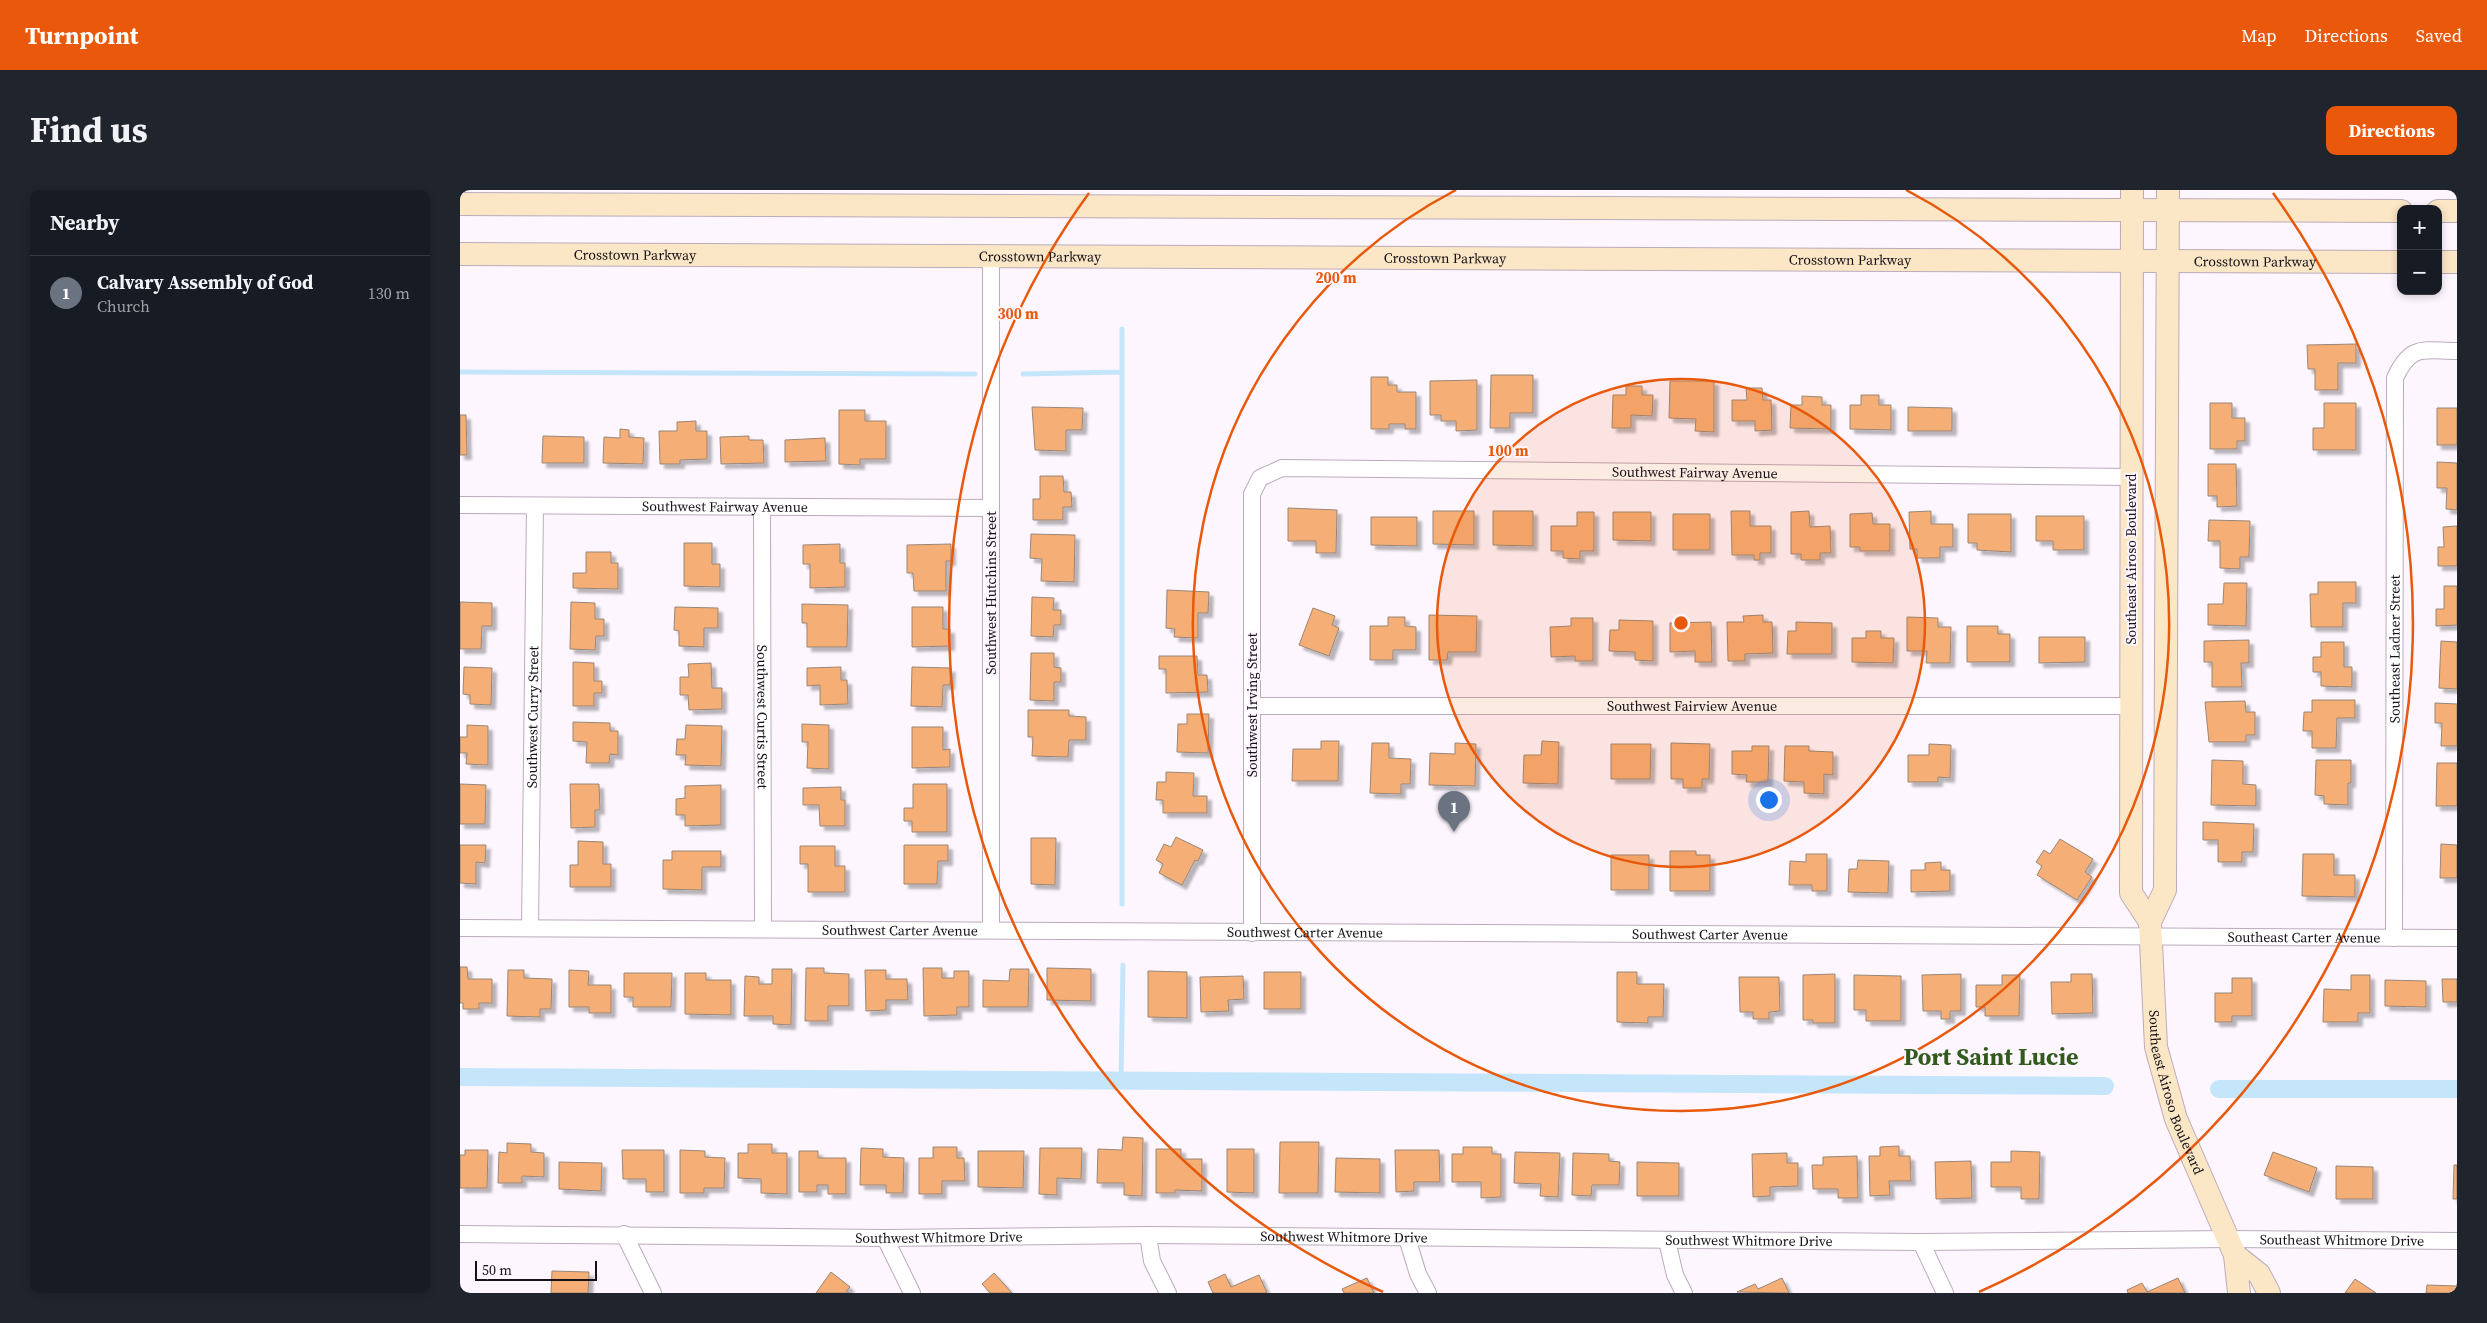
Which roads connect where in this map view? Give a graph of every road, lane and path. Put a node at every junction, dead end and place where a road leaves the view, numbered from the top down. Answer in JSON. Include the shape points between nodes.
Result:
{"nodes":[{"id":1,"x":994,"y":198,"type":"edge"},
{"id":2,"x":2132,"y":200,"type":"edge"},
{"id":3,"x":2168,"y":200,"type":"edge"},
{"id":4,"x":460,"y":204,"type":"edge"},
{"id":5,"x":2397,"y":211,"type":"edge"},
{"id":6,"x":2442,"y":211,"type":"edge"},
{"id":7,"x":2457,"y":211,"type":"edge"},
{"id":8,"x":460,"y":254,"type":"edge"},
{"id":9,"x":992,"y":256,"type":"junction"},
{"id":10,"x":2132,"y":260,"type":"junction"},
{"id":11,"x":2168,"y":261,"type":"junction"},
{"id":12,"x":2397,"y":262,"type":"edge"},
{"id":13,"x":2442,"y":262,"type":"edge"},
{"id":14,"x":2457,"y":262,"type":"edge"},
{"id":15,"x":2457,"y":351,"type":"edge"},
{"id":16,"x":2132,"y":477,"type":"junction"},
{"id":17,"x":1260,"y":478,"type":"joint"},
{"id":18,"x":460,"y":505,"type":"edge"},
{"id":19,"x":535,"y":506,"type":"junction"},
{"id":20,"x":762,"y":507,"type":"junction"},
{"id":21,"x":991,"y":508,"type":"junction"},
{"id":22,"x":1252,"y":706,"type":"junction"},
{"id":23,"x":2131,"y":706,"type":"junction"},
{"id":24,"x":460,"y":928,"type":"edge"},
{"id":25,"x":530,"y":928,"type":"junction"},
{"id":26,"x":763,"y":928,"type":"junction"},
{"id":27,"x":2150,"y":929,"type":"junction"},
{"id":28,"x":991,"y":930,"type":"junction"},
{"id":29,"x":1252,"y":933,"type":"junction"},
{"id":30,"x":2394,"y":938,"type":"junction"},
{"id":31,"x":2457,"y":938,"type":"edge"},
{"id":32,"x":460,"y":1234,"type":"edge"},
{"id":33,"x":624,"y":1234,"type":"junction"},
{"id":34,"x":1148,"y":1235,"type":"junction"},
{"id":35,"x":885,"y":1238,"type":"junction"},
{"id":36,"x":1406,"y":1238,"type":"junction"},
{"id":37,"x":1667,"y":1240,"type":"junction"},
{"id":38,"x":2457,"y":1241,"type":"edge"},
{"id":39,"x":1921,"y":1242,"type":"junction"},
{"id":40,"x":2232,"y":1247,"type":"junction"},
{"id":41,"x":653,"y":1293,"type":"edge"},
{"id":42,"x":912,"y":1293,"type":"edge"},
{"id":43,"x":1168,"y":1293,"type":"edge"},
{"id":44,"x":1428,"y":1293,"type":"edge"},
{"id":45,"x":1684,"y":1293,"type":"edge"},
{"id":46,"x":1945,"y":1293,"type":"edge"},
{"id":47,"x":2239,"y":1293,"type":"edge"},
{"id":48,"x":2269,"y":1293,"type":"edge"}],
"edges":[{"from":1,"to":2,"type":"main road"},
{"from":1,"to":4,"type":"main road"},
{"from":2,"to":3,"type":"main road"},
{"from":2,"to":10,"type":"main road","name":"Southeast Airoso Boulevard"},
{"from":3,"to":5,"type":"main road"},
{"from":3,"to":11,"type":"main road","name":"Southeast Airoso Boulevard"},
{"from":6,"to":7,"type":"main road"},
{"from":8,"to":9,"type":"main road","name":"Crosstown Parkway"},
{"from":9,"to":10,"type":"main road","name":"Crosstown Parkway"},
{"from":9,"to":21,"type":"street","name":"Southwest Hutchins Street"},
{"from":10,"to":11,"type":"main road","name":"Crosstown Parkway"},
{"from":10,"to":16,"type":"main road","name":"Southeast Airoso Boulevard"},
{"from":11,"to":12,"type":"main road","name":"Crosstown Parkway"},
{"from":11,"to":27,"type":"main road","name":"Southeast Airoso Boulevard","via":[[2165,890]]},
{"from":13,"to":14,"type":"main road"},
{"from":15,"to":30,"type":"street","name":"Southeast Ladner Street","via":[[2415,351],[2403,361],[2395,378]]},
{"from":16,"to":17,"type":"street","name":"Southwest Fairway Avenue","via":[[1282,468]]},
{"from":16,"to":23,"type":"main road","name":"Southeast Airoso Boulevard"},
{"from":17,"to":22,"type":"street","name":"Southwest Irving Street","via":[[1252,494]]},
{"from":18,"to":19,"type":"street","name":"Southwest Fairway Avenue"},
{"from":19,"to":20,"type":"street","name":"Southwest Fairway Avenue"},
{"from":19,"to":25,"type":"street","name":"Southwest Curry Street"},
{"from":20,"to":21,"type":"street","name":"Southwest Fairway Avenue"},
{"from":20,"to":26,"type":"street","name":"Southwest Curtis Street"},
{"from":21,"to":28,"type":"street","name":"Southwest Hutchins Street"},
{"from":22,"to":23,"type":"street","name":"Southwest Fairview Avenue"},
{"from":22,"to":29,"type":"street","name":"Southwest Irving Street"},
{"from":23,"to":27,"type":"main road","name":"Southeast Airoso Boulevard","via":[[2131,893]]},
{"from":24,"to":25,"type":"street","name":"Southwest Carter Avenue"},
{"from":25,"to":26,"type":"street","name":"Southwest Carter Avenue"},
{"from":26,"to":28,"type":"street","name":"Southwest Carter Avenue"},
{"from":27,"to":29,"type":"street","name":"Southwest Carter Avenue"},
{"from":27,"to":30,"type":"street","name":"Southeast Carter Avenue"},
{"from":27,"to":40,"type":"main road","name":"Southeast Airoso Boulevard","via":[[2156,1047],[2176,1119]]},
{"from":28,"to":29,"type":"street","name":"Southwest Carter Avenue"},
{"from":30,"to":31,"type":"street","name":"Southeast Carter Avenue"},
{"from":32,"to":33,"type":"street","name":"Southwest Whitmore Drive"},
{"from":33,"to":35,"type":"street","name":"Southwest Whitmore Drive"},
{"from":33,"to":41,"type":"street"},
{"from":34,"to":35,"type":"street","name":"Southwest Whitmore Drive"},
{"from":34,"to":36,"type":"street","name":"Southwest Whitmore Drive"},
{"from":34,"to":43,"type":"street","via":[[1152,1260]]},
{"from":35,"to":42,"type":"street"},
{"from":36,"to":37,"type":"street","name":"Southwest Whitmore Drive"},
{"from":36,"to":44,"type":"street"},
{"from":37,"to":39,"type":"street","name":"Southwest Whitmore Drive"},
{"from":37,"to":45,"type":"street","via":[[1675,1275]]},
{"from":38,"to":40,"type":"street","name":"Southeast Whitmore Drive"},
{"from":39,"to":40,"type":"street","name":"Southwest Whitmore Drive"},
{"from":39,"to":46,"type":"street"},
{"from":40,"to":47,"type":"main road","name":"Southeast Airoso Boulevard"},
{"from":40,"to":48,"type":"main road","name":"Southeast Airoso Boulevard","via":[[2259,1274]]}]}
